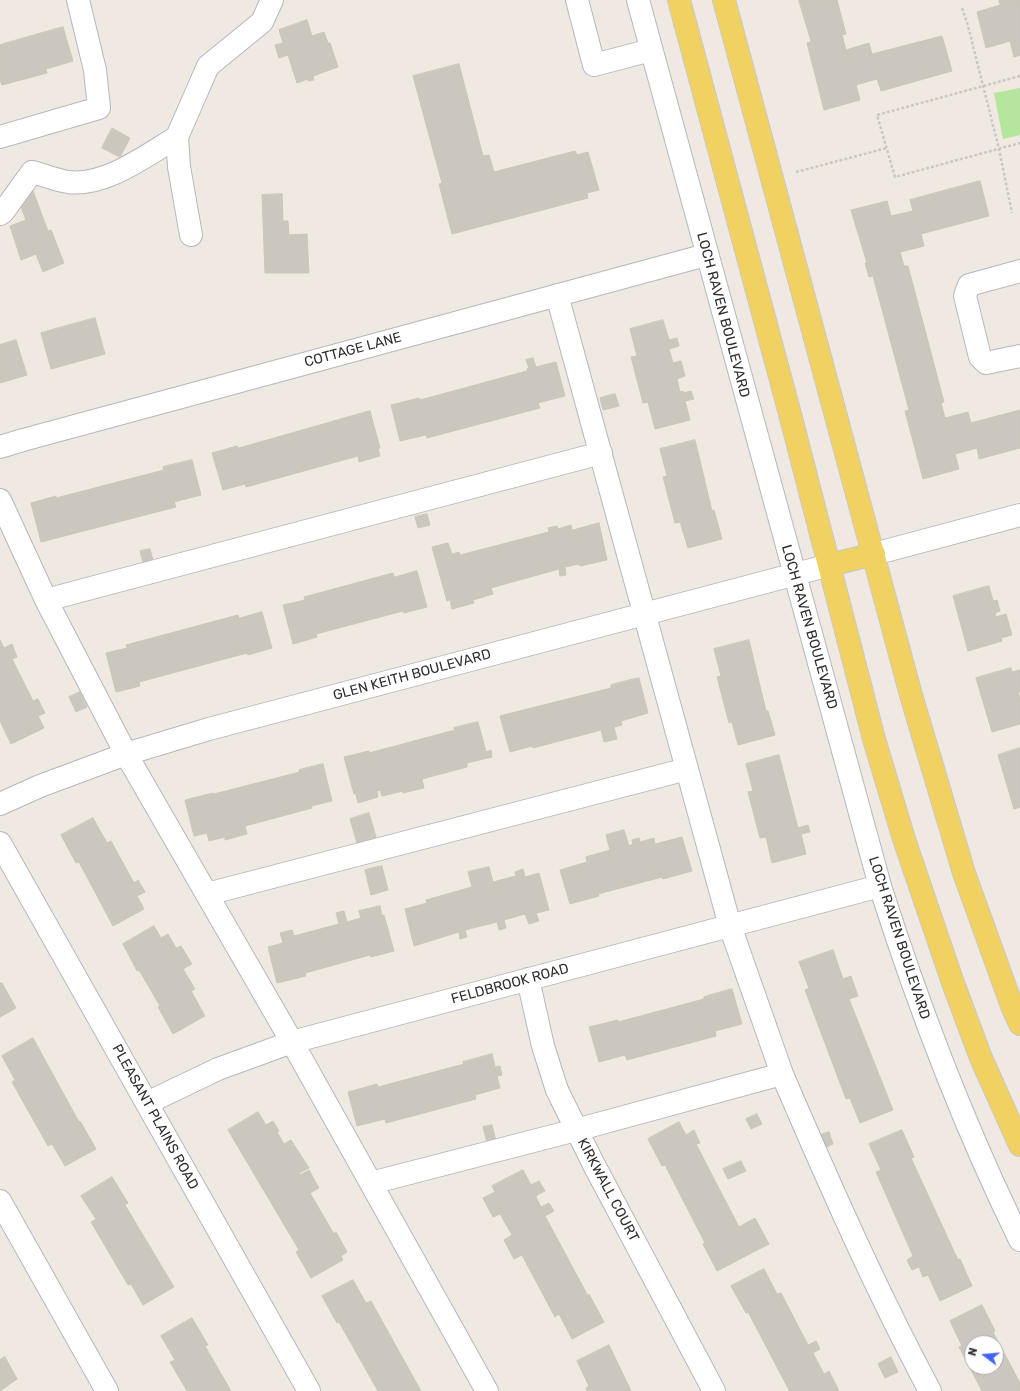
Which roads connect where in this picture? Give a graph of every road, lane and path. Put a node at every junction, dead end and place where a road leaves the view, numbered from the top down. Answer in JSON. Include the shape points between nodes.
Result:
{"nodes":[{"id":1,"x":78,"y":0,"type":"edge"},
{"id":2,"x":272,"y":0,"type":"edge"},
{"id":3,"x":577,"y":0,"type":"edge"},
{"id":4,"x":638,"y":0,"type":"edge"},
{"id":5,"x":678,"y":0,"type":"edge"},
{"id":6,"x":724,"y":0,"type":"edge"},
{"id":7,"x":962,"y":8,"type":"dead end"},
{"id":8,"x":651,"y":50,"type":"junction"},
{"id":9,"x":1020,"y":76,"type":"edge"},
{"id":10,"x":982,"y":86,"type":"junction"},
{"id":11,"x":0,"y":137,"type":"edge"},
{"id":12,"x":177,"y":137,"type":"junction"},
{"id":13,"x":1020,"y":143,"type":"edge"},
{"id":14,"x":887,"y":148,"type":"junction"},
{"id":15,"x":999,"y":149,"type":"junction"},
{"id":16,"x":796,"y":172,"type":"dead end"},
{"id":17,"x":1012,"y":213,"type":"dead end"},
{"id":18,"x":0,"y":214,"type":"edge"},
{"id":19,"x":191,"y":235,"type":"dead end"},
{"id":20,"x":706,"y":255,"type":"junction"},
{"id":21,"x":1020,"y":271,"type":"edge"},
{"id":22,"x":557,"y":295,"type":"junction"},
{"id":23,"x":1020,"y":356,"type":"edge"},
{"id":24,"x":0,"y":447,"type":"edge"},
{"id":25,"x":601,"y":454,"type":"junction"},
{"id":26,"x":0,"y":500,"type":"edge"},
{"id":27,"x":1020,"y":515,"type":"edge"},
{"id":28,"x":874,"y":554,"type":"junction"},
{"id":29,"x":830,"y":566,"type":"junction"},
{"id":30,"x":794,"y":575,"type":"junction"},
{"id":31,"x":46,"y":600,"type":"junction"},
{"id":32,"x":644,"y":614,"type":"junction"},
{"id":33,"x":126,"y":754,"type":"junction"},
{"id":34,"x":687,"y":769,"type":"junction"},
{"id":35,"x":0,"y":804,"type":"edge"},
{"id":36,"x":0,"y":843,"type":"edge"},
{"id":37,"x":880,"y":886,"type":"junction"},
{"id":38,"x":207,"y":894,"type":"junction"},
{"id":39,"x":730,"y":926,"type":"junction"},
{"id":40,"x":528,"y":979,"type":"junction"},
{"id":41,"x":1020,"y":1024,"type":"edge"},
{"id":42,"x":292,"y":1042,"type":"junction"},
{"id":43,"x":782,"y":1074,"type":"junction"},
{"id":44,"x":147,"y":1103,"type":"junction"},
{"id":45,"x":576,"y":1130,"type":"junction"},
{"id":46,"x":1020,"y":1145,"type":"edge"},
{"id":47,"x":371,"y":1184,"type":"junction"},
{"id":48,"x":0,"y":1201,"type":"edge"},
{"id":49,"x":1020,"y":1240,"type":"edge"},
{"id":50,"x":107,"y":1391,"type":"edge"},
{"id":51,"x":309,"y":1391,"type":"edge"},
{"id":52,"x":488,"y":1391,"type":"edge"},
{"id":53,"x":714,"y":1391,"type":"edge"},
{"id":54,"x":930,"y":1391,"type":"edge"}],
"edges":[{"from":1,"to":11,"type":"street","via":[[94,70],[99,108]]},
{"from":2,"to":12,"type":"street","via":[[262,22],[208,66]]},
{"from":3,"to":8,"type":"street","via":[[594,65]]},
{"from":4,"to":8,"type":"street","name":"LOCH RAVEN BOULEVARD"},
{"from":5,"to":29,"type":"main road"},
{"from":6,"to":28,"type":"main road"},
{"from":7,"to":10,"type":"path"},
{"from":8,"to":20,"type":"street","name":"LOCH RAVEN BOULEVARD"},
{"from":9,"to":10,"type":"path"},
{"from":10,"to":14,"type":"path","via":[[877,115]]},
{"from":10,"to":15,"type":"path"},
{"from":12,"to":18,"type":"street","via":[[136,162],[89,182],[68,182],[32,172]]},
{"from":12,"to":19,"type":"street","via":[[179,167]]},
{"from":13,"to":15,"type":"path"},
{"from":14,"to":15,"type":"path","via":[[895,177]]},
{"from":14,"to":16,"type":"path"},
{"from":15,"to":17,"type":"path"},
{"from":20,"to":22,"type":"street","name":"COTTAGE LANE"},
{"from":20,"to":30,"type":"street","name":"LOCH RAVEN BOULEVARD"},
{"from":21,"to":23,"type":"street","via":[[969,285],[965,296],[980,357],[986,363]]},
{"from":22,"to":24,"type":"street","name":"COTTAGE LANE"},
{"from":22,"to":25,"type":"street"},
{"from":25,"to":31,"type":"street"},
{"from":25,"to":32,"type":"street"},
{"from":26,"to":31,"type":"street"},
{"from":27,"to":28,"type":"street"},
{"from":28,"to":29,"type":"main road"},
{"from":28,"to":41,"type":"main road","via":[[910,695],[964,873]]},
{"from":29,"to":30,"type":"street","name":"GLEN KEITH BOULEVARD"},
{"from":29,"to":46,"type":"main road","via":[[874,739],[904,839],[981,1058]]},
{"from":30,"to":32,"type":"street","name":"GLEN KEITH BOULEVARD"},
{"from":30,"to":37,"type":"street","name":"LOCH RAVEN BOULEVARD"},
{"from":31,"to":33,"type":"street"},
{"from":32,"to":33,"type":"street","name":"GLEN KEITH BOULEVARD","via":[[209,729]]},
{"from":32,"to":34,"type":"street"},
{"from":33,"to":35,"type":"street","name":"GLEN KEITH BOULEVARD"},
{"from":33,"to":38,"type":"street"},
{"from":34,"to":38,"type":"street"},
{"from":34,"to":39,"type":"street"},
{"from":36,"to":44,"type":"street","name":"PLEASANT PLAINS ROAD"},
{"from":37,"to":39,"type":"street","name":"FELDBROOK ROAD"},
{"from":37,"to":49,"type":"street","name":"LOCH RAVEN BOULEVARD","via":[[937,1051],[971,1135]]},
{"from":38,"to":42,"type":"street"},
{"from":39,"to":40,"type":"street","name":"FELDBROOK ROAD"},
{"from":39,"to":43,"type":"street"},
{"from":40,"to":42,"type":"street","name":"FELDBROOK ROAD"},
{"from":40,"to":45,"type":"street","name":"KIRKWALL COURT","via":[[545,1053],[557,1090]]},
{"from":42,"to":44,"type":"street","name":"FELDBROOK ROAD","via":[[218,1069]]},
{"from":42,"to":47,"type":"street"},
{"from":43,"to":45,"type":"street"},
{"from":43,"to":54,"type":"street","via":[[842,1213]]},
{"from":44,"to":51,"type":"street","name":"PLEASANT PLAINS ROAD"},
{"from":45,"to":47,"type":"street"},
{"from":45,"to":53,"type":"street","name":"KIRKWALL COURT"},
{"from":47,"to":52,"type":"street"},
{"from":48,"to":50,"type":"street"}]}
